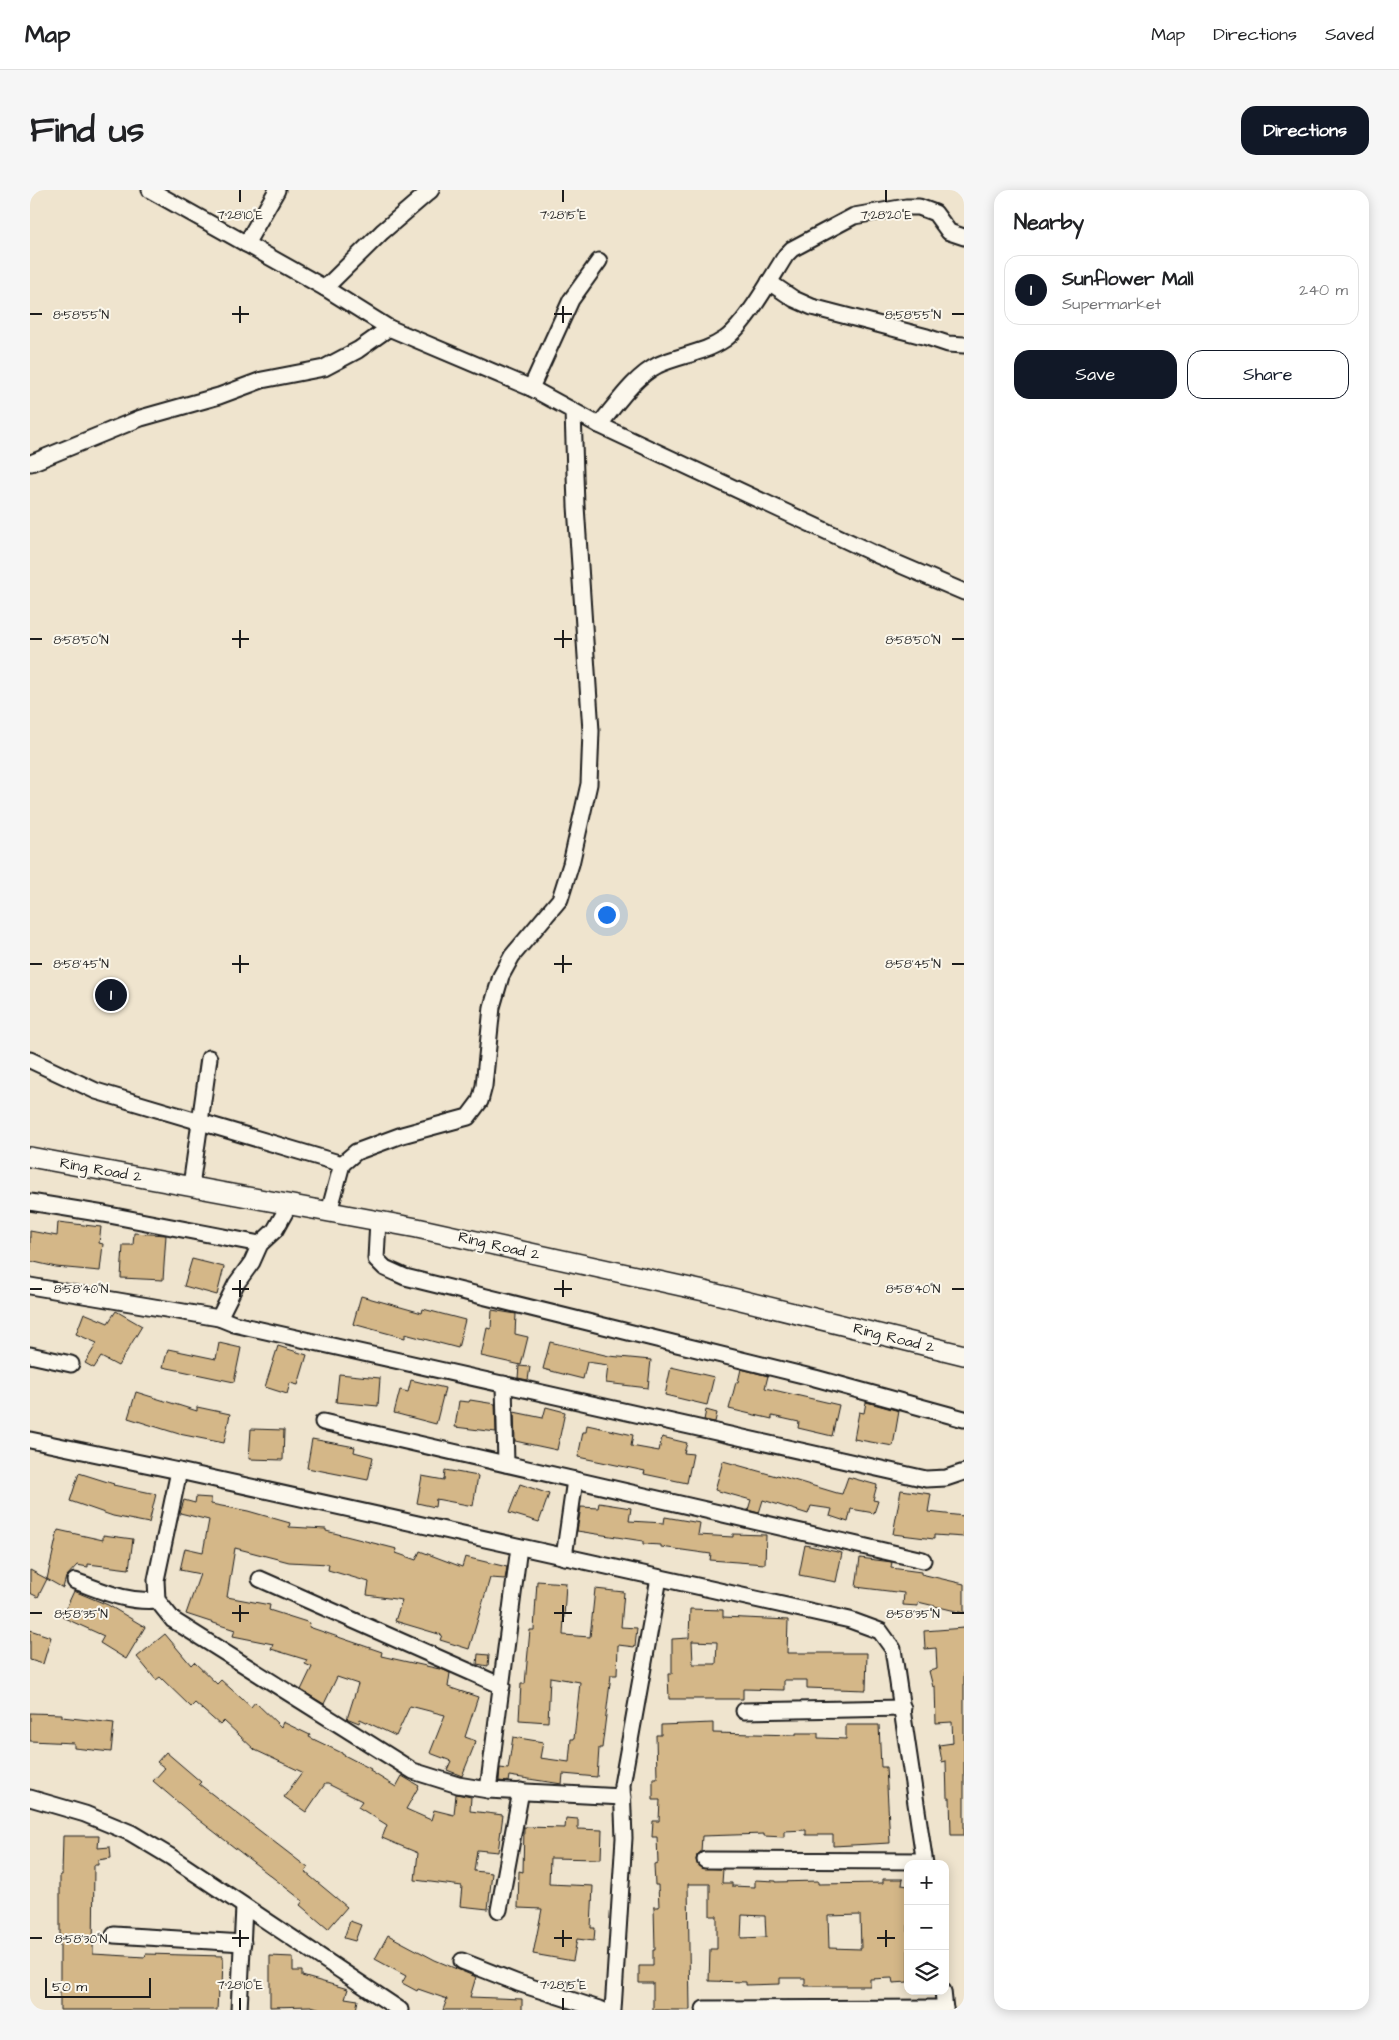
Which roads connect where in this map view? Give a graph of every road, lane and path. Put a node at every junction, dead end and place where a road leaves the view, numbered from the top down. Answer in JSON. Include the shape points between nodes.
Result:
{"nodes":[{"id":1,"x":150,"y":190,"type":"edge"},
{"id":2,"x":276,"y":190,"type":"edge"},
{"id":3,"x":431,"y":190,"type":"edge"},
{"id":4,"x":173,"y":195,"type":"edge"},
{"id":5,"x":964,"y":237,"type":"edge"},
{"id":6,"x":246,"y":244,"type":"junction"},
{"id":7,"x":599,"y":261,"type":"dead end"},
{"id":8,"x":769,"y":282,"type":"junction"},
{"id":9,"x":325,"y":288,"type":"junction"},
{"id":10,"x":389,"y":328,"type":"junction"},
{"id":11,"x":964,"y":345,"type":"edge"},
{"id":12,"x":531,"y":388,"type":"junction"},
{"id":13,"x":573,"y":411,"type":"junction"},
{"id":14,"x":599,"y":425,"type":"junction"},
{"id":15,"x":31,"y":462,"type":"edge"},
{"id":16,"x":964,"y":592,"type":"edge"},
{"id":17,"x":209,"y":1058,"type":"dead end"},
{"id":18,"x":30,"y":1060,"type":"edge"},
{"id":19,"x":201,"y":1122,"type":"junction"},
{"id":20,"x":30,"y":1157,"type":"edge"},
{"id":21,"x":342,"y":1164,"type":"junction"},
{"id":22,"x":191,"y":1186,"type":"junction"},
{"id":23,"x":30,"y":1202,"type":"edge"},
{"id":24,"x":289,"y":1205,"type":"junction"},
{"id":25,"x":329,"y":1212,"type":"junction"},
{"id":26,"x":378,"y":1220,"type":"junction"},
{"id":27,"x":260,"y":1244,"type":"junction"},
{"id":28,"x":30,"y":1286,"type":"edge"},
{"id":29,"x":219,"y":1318,"type":"junction"},
{"id":30,"x":30,"y":1354,"type":"edge"},
{"id":31,"x":964,"y":1355,"type":"edge"},
{"id":32,"x":71,"y":1364,"type":"dead end"},
{"id":33,"x":504,"y":1384,"type":"junction"},
{"id":34,"x":964,"y":1419,"type":"edge"},
{"id":35,"x":323,"y":1422,"type":"dead end"},
{"id":36,"x":30,"y":1440,"type":"edge"},
{"id":37,"x":506,"y":1464,"type":"junction"},
{"id":38,"x":178,"y":1471,"type":"junction"},
{"id":39,"x":964,"y":1472,"type":"edge"},
{"id":40,"x":575,"y":1480,"type":"junction"},
{"id":41,"x":519,"y":1547,"type":"junction"},
{"id":42,"x":564,"y":1557,"type":"junction"},
{"id":43,"x":923,"y":1560,"type":"dead end"},
{"id":44,"x":659,"y":1578,"type":"junction"},
{"id":45,"x":260,"y":1579,"type":"dead end"},
{"id":46,"x":75,"y":1581,"type":"dead end"},
{"id":47,"x":157,"y":1600,"type":"junction"},
{"id":48,"x":502,"y":1686,"type":"junction"},
{"id":49,"x":903,"y":1708,"type":"junction"},
{"id":50,"x":744,"y":1710,"type":"dead end"},
{"id":51,"x":488,"y":1790,"type":"junction"},
{"id":52,"x":521,"y":1791,"type":"junction"},
{"id":53,"x":623,"y":1797,"type":"junction"},
{"id":54,"x":30,"y":1798,"type":"edge"},
{"id":55,"x":705,"y":1860,"type":"dead end"},
{"id":56,"x":925,"y":1860,"type":"edge"},
{"id":57,"x":904,"y":1862,"type":"edge"},
{"id":58,"x":244,"y":1907,"type":"junction"},
{"id":59,"x":499,"y":1910,"type":"dead end"},
{"id":60,"x":114,"y":1934,"type":"dead end"},
{"id":61,"x":243,"y":1943,"type":"junction"},
{"id":62,"x":462,"y":1961,"type":"dead end"},
{"id":63,"x":943,"y":1995,"type":"edge"},
{"id":64,"x":704,"y":2009,"type":"dead end"},
{"id":65,"x":945,"y":2009,"type":"edge"},
{"id":66,"x":239,"y":2010,"type":"edge"},
{"id":67,"x":400,"y":2010,"type":"edge"},
{"id":68,"x":602,"y":2010,"type":"edge"},
{"id":69,"x":613,"y":2010,"type":"edge"}],
"edges":[{"from":1,"to":4,"type":"street"},
{"from":2,"to":6,"type":"street"},
{"from":3,"to":9,"type":"street"},
{"from":4,"to":6,"type":"street"},
{"from":5,"to":8,"type":"street","via":[[950,232],[935,213],[920,207],[854,216],[792,249]]},
{"from":6,"to":9,"type":"street"},
{"from":7,"to":12,"type":"street","via":[[571,300]]},
{"from":8,"to":11,"type":"street","via":[[812,307],[948,344]]},
{"from":8,"to":14,"type":"street","via":[[740,324],[726,338],[704,350],[645,372]]},
{"from":9,"to":10,"type":"street"},
{"from":10,"to":12,"type":"street"},
{"from":10,"to":15,"type":"street","via":[[324,368],[262,380],[141,418]]},
{"from":12,"to":13,"type":"street"},
{"from":13,"to":14,"type":"street"},
{"from":13,"to":21,"type":"street","via":[[591,731],[589,784],[572,864],[560,899],[512,956],[501,976],[492,1007],[484,1086],[480,1101],[468,1117],[402,1135],[356,1152]]},
{"from":14,"to":16,"type":"street","via":[[866,550]]},
{"from":17,"to":19,"type":"street"},
{"from":18,"to":19,"type":"street","via":[[96,1091]]},
{"from":19,"to":21,"type":"street"},
{"from":19,"to":22,"type":"street"},
{"from":20,"to":22,"type":"main road","name":"Ring Road 2"},
{"from":21,"to":25,"type":"street"},
{"from":22,"to":24,"type":"main road","name":"Ring Road 2"},
{"from":23,"to":27,"type":"street"},
{"from":24,"to":25,"type":"main road","name":"Ring Road 2"},
{"from":24,"to":27,"type":"street","via":[[275,1230]]},
{"from":25,"to":26,"type":"main road","name":"Ring Road 2"},
{"from":26,"to":31,"type":"main road","name":"Ring Road 2","via":[[704,1292]]},
{"from":26,"to":34,"type":"street","via":[[376,1259],[385,1268],[405,1277],[815,1378]]},
{"from":27,"to":29,"type":"street"},
{"from":28,"to":29,"type":"street"},
{"from":29,"to":33,"type":"street"},
{"from":30,"to":32,"type":"street"},
{"from":33,"to":37,"type":"street"},
{"from":33,"to":39,"type":"street","via":[[926,1479],[946,1478]]},
{"from":35,"to":37,"type":"street"},
{"from":36,"to":38,"type":"street"},
{"from":37,"to":40,"type":"street"},
{"from":38,"to":41,"type":"street"},
{"from":38,"to":47,"type":"street","via":[[156,1580]]},
{"from":40,"to":42,"type":"street"},
{"from":40,"to":43,"type":"street"},
{"from":41,"to":42,"type":"street"},
{"from":41,"to":48,"type":"street"},
{"from":42,"to":44,"type":"street"},
{"from":44,"to":49,"type":"street","via":[[850,1620],[880,1631],[894,1650]]},
{"from":44,"to":53,"type":"street","via":[[622,1785]]},
{"from":45,"to":48,"type":"street"},
{"from":46,"to":47,"type":"street","via":[[124,1599],[140,1602]]},
{"from":47,"to":51,"type":"street","via":[[173,1620],[413,1771],[458,1785]]},
{"from":48,"to":51,"type":"street"},
{"from":49,"to":50,"type":"street"},
{"from":49,"to":56,"type":"street"},
{"from":51,"to":52,"type":"street"},
{"from":52,"to":53,"type":"street"},
{"from":52,"to":59,"type":"street"},
{"from":53,"to":69,"type":"street","via":[[624,1838]]},
{"from":54,"to":58,"type":"street","via":[[85,1814],[131,1833]]},
{"from":55,"to":57,"type":"street"},
{"from":58,"to":61,"type":"street"},
{"from":58,"to":67,"type":"street"},
{"from":60,"to":61,"type":"street"},
{"from":61,"to":66,"type":"street"},
{"from":62,"to":68,"type":"street"},
{"from":63,"to":65,"type":"street"},
{"from":64,"to":65,"type":"street"}]}
